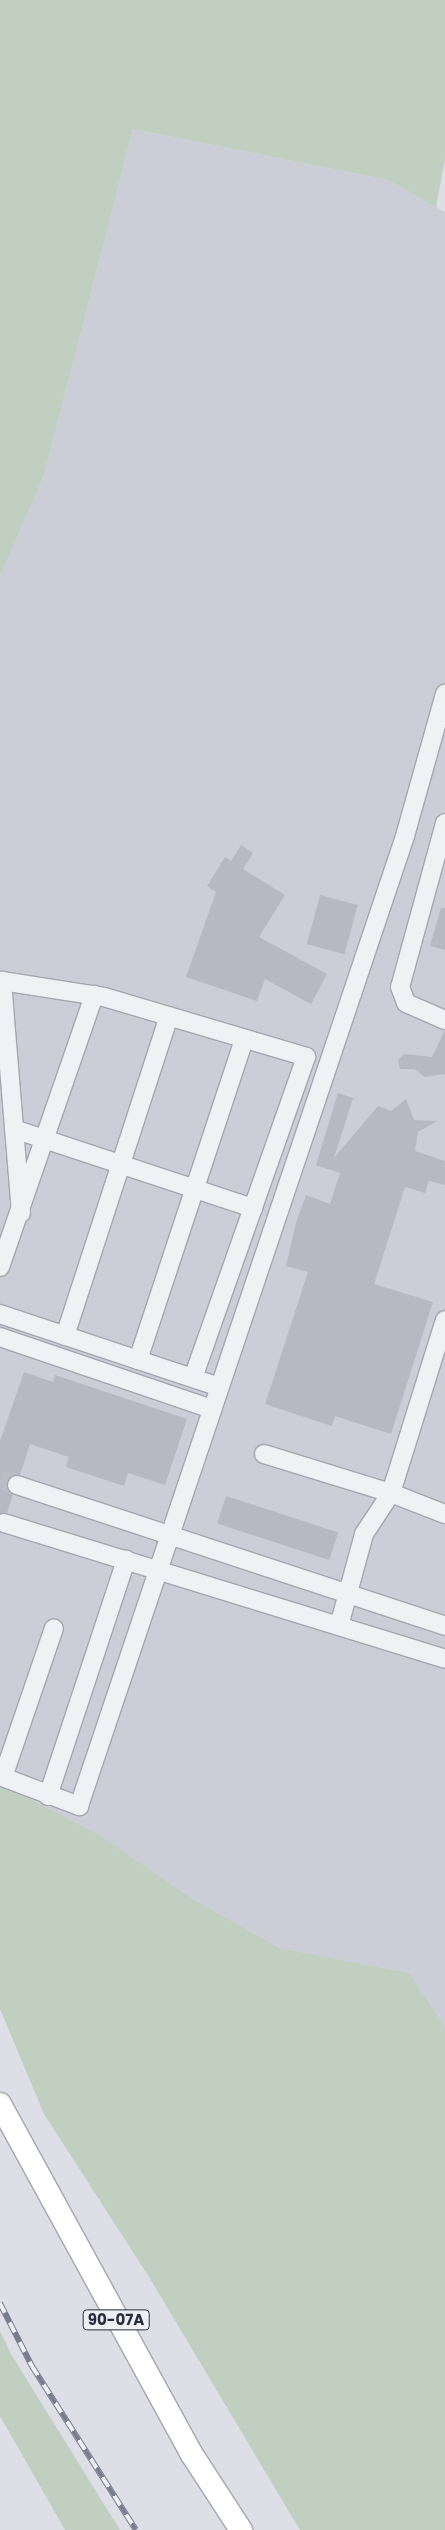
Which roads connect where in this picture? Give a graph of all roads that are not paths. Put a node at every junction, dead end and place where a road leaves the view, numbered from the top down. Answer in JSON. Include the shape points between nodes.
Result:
{"nodes":[{"id":1,"x":445,"y":694,"type":"edge"},
{"id":2,"x":445,"y":823,"type":"edge"},
{"id":3,"x":94,"y":996,"type":"junction"},
{"id":4,"x":169,"y":1016,"type":"junction"},
{"id":5,"x":445,"y":1020,"type":"edge"},
{"id":6,"x":244,"y":1039,"type":"junction"},
{"id":7,"x":14,"y":1129,"type":"junction"},
{"id":8,"x":46,"y":1139,"type":"junction"},
{"id":9,"x":120,"y":1165,"type":"junction"},
{"id":10,"x":195,"y":1189,"type":"junction"},
{"id":11,"x":253,"y":1208,"type":"junction"},
{"id":12,"x":21,"y":1213,"type":"junction"},
{"id":13,"x":0,"y":1267,"type":"edge"},
{"id":14,"x":0,"y":1314,"type":"edge"},
{"id":15,"x":445,"y":1320,"type":"edge"},
{"id":16,"x":65,"y":1336,"type":"junction"},
{"id":17,"x":0,"y":1338,"type":"edge"},
{"id":18,"x":138,"y":1360,"type":"junction"},
{"id":19,"x":193,"y":1378,"type":"junction"},
{"id":20,"x":219,"y":1387,"type":"junction"},
{"id":21,"x":212,"y":1409,"type":"junction"},
{"id":22,"x":264,"y":1454,"type":"dead end"},
{"id":23,"x":17,"y":1484,"type":"tunnel mouth"},
{"id":24,"x":391,"y":1493,"type":"junction"},
{"id":25,"x":445,"y":1514,"type":"edge"},
{"id":26,"x":4,"y":1524,"type":"dead end"},
{"id":27,"x":168,"y":1536,"type":"junction"},
{"id":28,"x":126,"y":1560,"type":"junction"},
{"id":29,"x":158,"y":1571,"type":"junction"},
{"id":30,"x":347,"y":1594,"type":"junction"},
{"id":31,"x":339,"y":1626,"type":"junction"},
{"id":32,"x":445,"y":1626,"type":"edge"},
{"id":33,"x":54,"y":1628,"type":"dead end"},
{"id":34,"x":445,"y":1659,"type":"edge"},
{"id":35,"x":2,"y":1776,"type":"edge"},
{"id":36,"x":48,"y":1796,"type":"junction"},
{"id":37,"x":0,"y":2104,"type":"edge"},
{"id":38,"x":241,"y":2530,"type":"edge"}],
"edges":[{"from":1,"to":20,"type":"lane","via":[[405,836]]},
{"from":2,"to":5,"type":"lane","via":[[400,987],[406,1003]]},
{"from":3,"to":4,"type":"lane"},
{"from":3,"to":7,"type":"lane","via":[[2,981]]},
{"from":3,"to":8,"type":"lane"},
{"from":4,"to":6,"type":"lane"},
{"from":4,"to":9,"type":"lane"},
{"from":6,"to":10,"type":"lane"},
{"from":6,"to":11,"type":"lane","via":[[306,1057]]},
{"from":7,"to":8,"type":"lane"},
{"from":7,"to":12,"type":"lane"},
{"from":8,"to":9,"type":"lane"},
{"from":8,"to":12,"type":"lane"},
{"from":9,"to":10,"type":"lane"},
{"from":9,"to":16,"type":"lane"},
{"from":10,"to":11,"type":"lane"},
{"from":10,"to":18,"type":"lane"},
{"from":11,"to":19,"type":"lane"},
{"from":12,"to":13,"type":"lane"},
{"from":14,"to":16,"type":"lane"},
{"from":15,"to":24,"type":"lane"},
{"from":16,"to":18,"type":"lane"},
{"from":17,"to":21,"type":"lane"},
{"from":18,"to":19,"type":"lane"},
{"from":19,"to":20,"type":"lane"},
{"from":20,"to":21,"type":"lane"},
{"from":21,"to":27,"type":"lane"},
{"from":22,"to":24,"type":"lane"},
{"from":23,"to":27,"type":"lane"},
{"from":24,"to":25,"type":"lane"},
{"from":24,"to":30,"type":"lane","via":[[364,1534]]},
{"from":26,"to":28,"type":"lane"},
{"from":27,"to":29,"type":"lane"},
{"from":27,"to":30,"type":"lane"},
{"from":28,"to":29,"type":"lane"},
{"from":28,"to":36,"type":"lane"},
{"from":29,"to":31,"type":"lane"},
{"from":29,"to":36,"type":"lane","via":[[79,1806]]},
{"from":30,"to":31,"type":"lane"},
{"from":30,"to":32,"type":"lane"},
{"from":31,"to":34,"type":"lane"},
{"from":33,"to":35,"type":"lane"},
{"from":35,"to":36,"type":"lane"},
{"from":37,"to":38,"type":"main road","number":"90-07A","via":[[190,2453]]}]}
